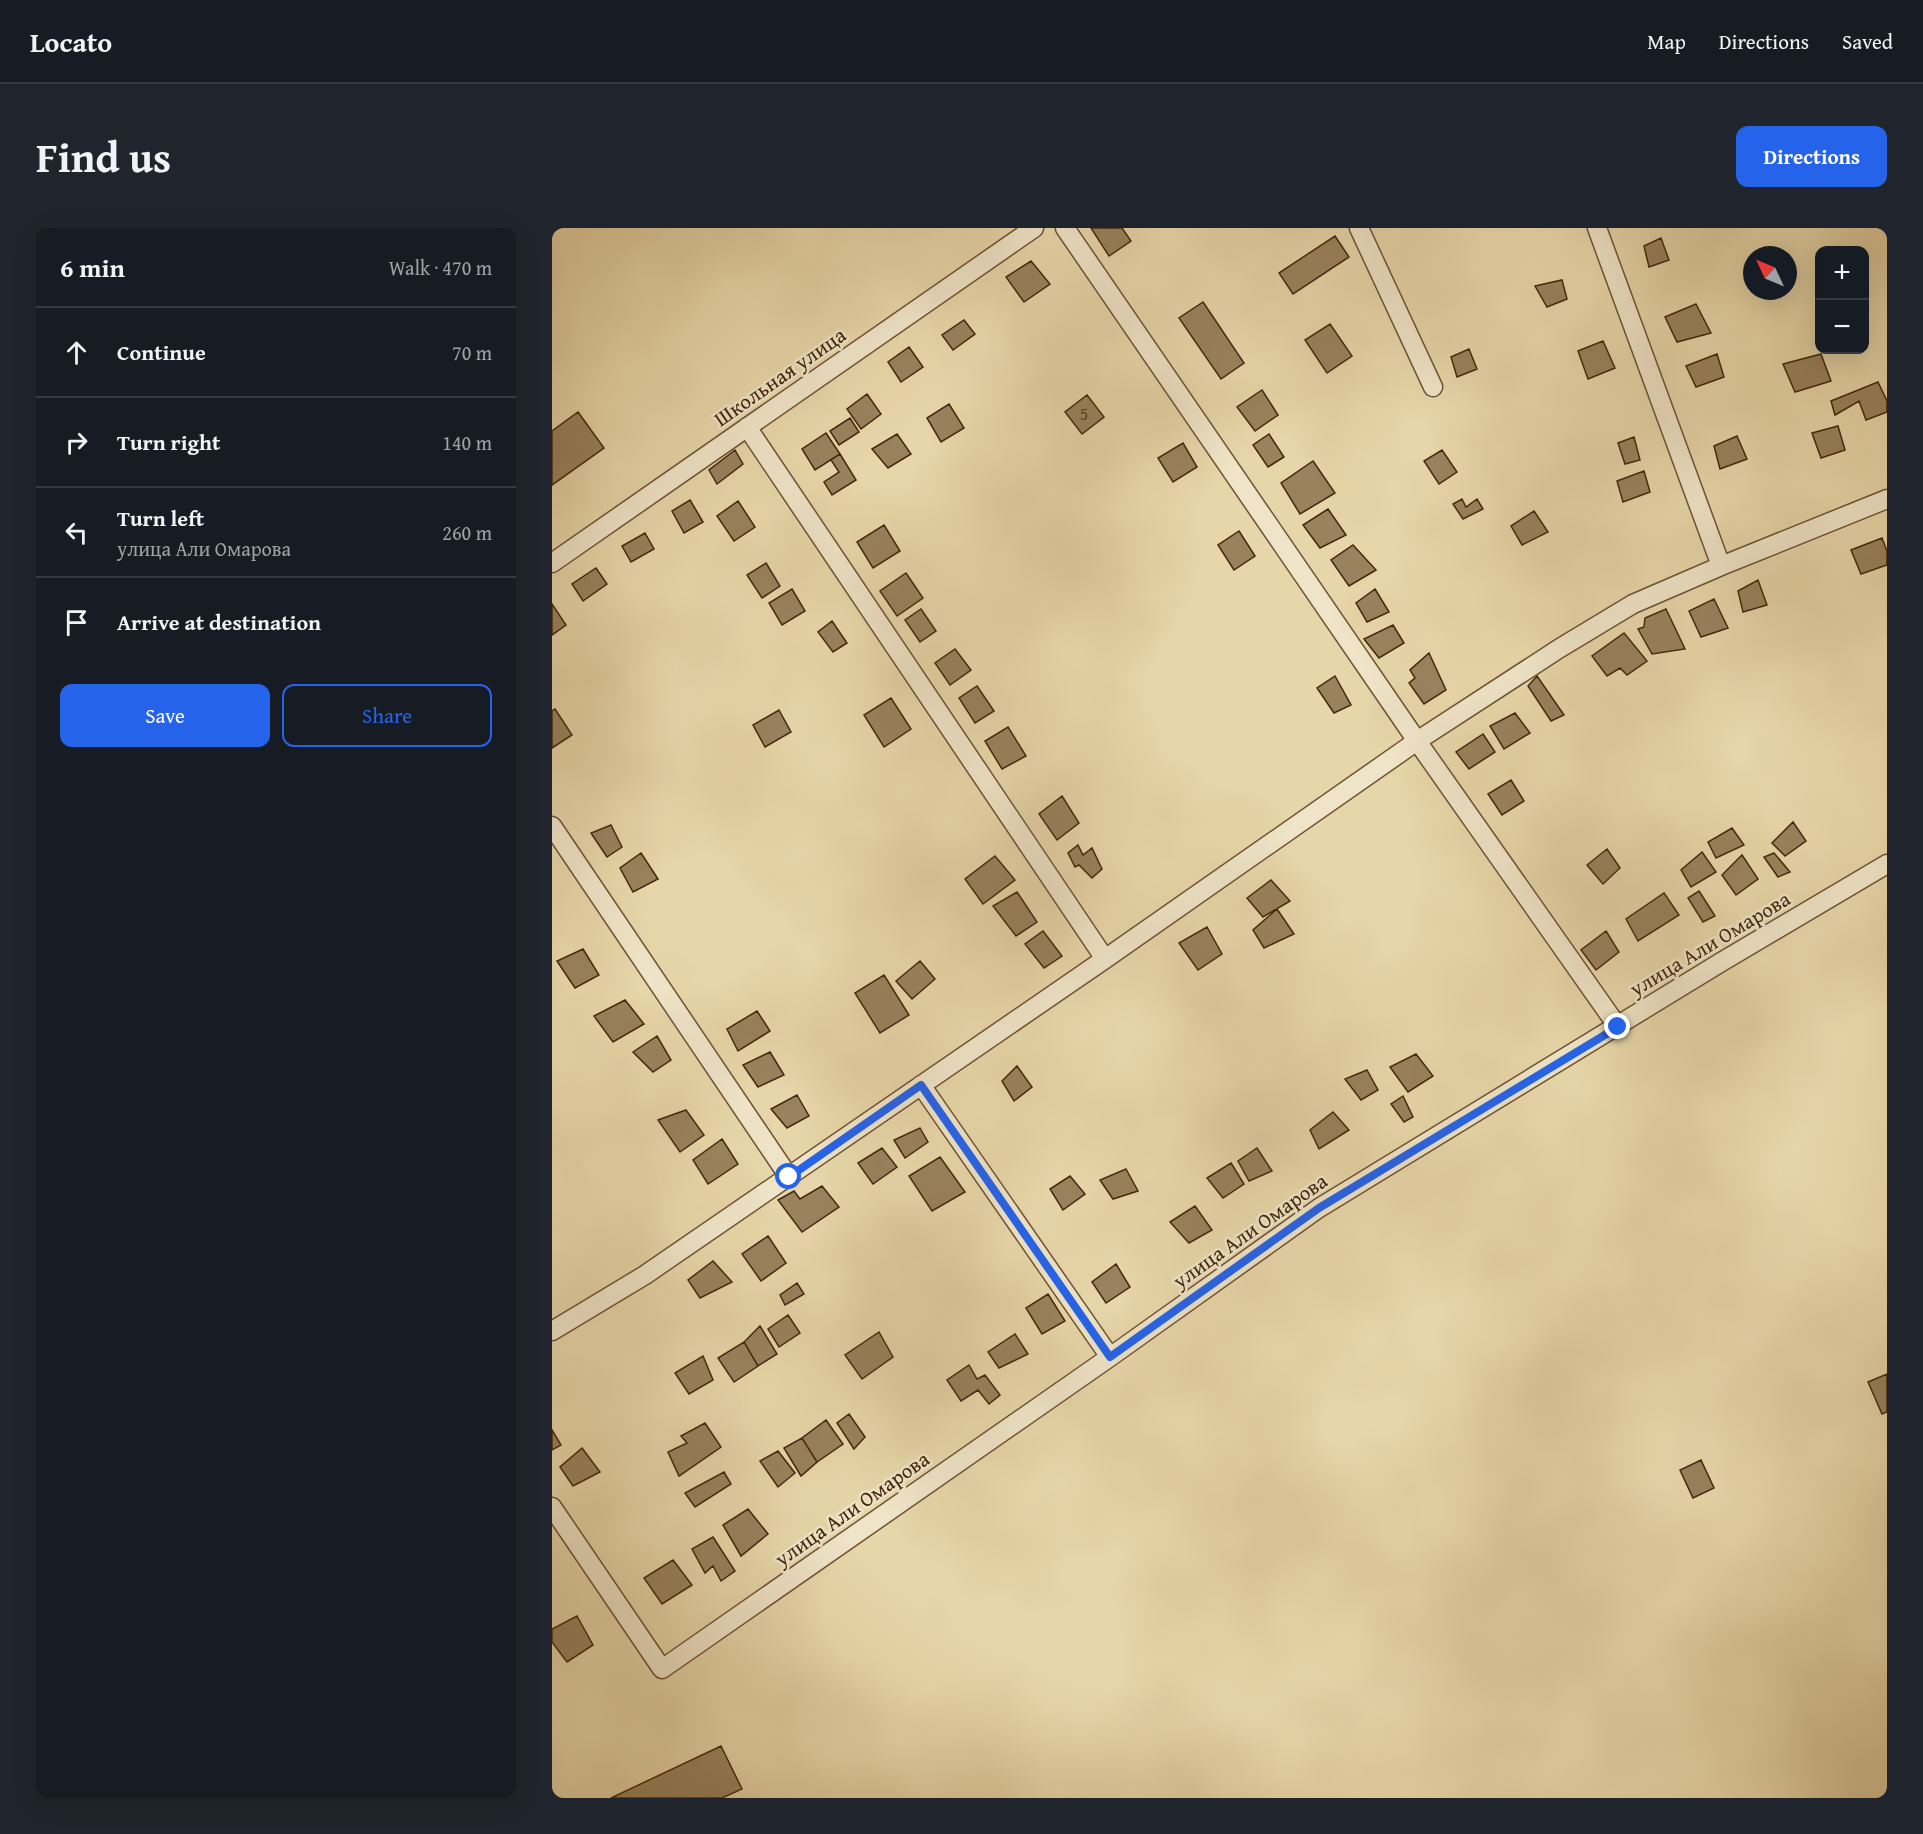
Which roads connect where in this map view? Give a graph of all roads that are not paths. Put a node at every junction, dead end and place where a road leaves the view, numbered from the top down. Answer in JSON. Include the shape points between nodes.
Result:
{"nodes":[{"id":1,"x":1034,"y":228,"type":"edge"},
{"id":2,"x":1065,"y":228,"type":"edge"},
{"id":3,"x":1359,"y":228,"type":"edge"},
{"id":4,"x":1597,"y":228,"type":"edge"},
{"id":5,"x":1433,"y":387,"type":"dead end"},
{"id":6,"x":747,"y":428,"type":"junction"},
{"id":7,"x":1887,"y":499,"type":"edge"},
{"id":8,"x":552,"y":563,"type":"edge"},
{"id":9,"x":1721,"y":566,"type":"junction"},
{"id":10,"x":1417,"y":741,"type":"junction"},
{"id":11,"x":552,"y":826,"type":"edge"},
{"id":12,"x":1887,"y":864,"type":"edge"},
{"id":13,"x":1105,"y":959,"type":"junction"},
{"id":14,"x":1618,"y":1027,"type":"junction"},
{"id":15,"x":921,"y":1085,"type":"junction"},
{"id":16,"x":789,"y":1177,"type":"junction"},
{"id":17,"x":552,"y":1331,"type":"edge"},
{"id":18,"x":1110,"y":1357,"type":"junction"},
{"id":19,"x":555,"y":1518,"type":"edge"}],
"edges":[{"from":1,"to":6,"type":"street","name":"Школьная улица"},
{"from":2,"to":10,"type":"street"},
{"from":3,"to":5,"type":"street"},
{"from":4,"to":9,"type":"street"},
{"from":6,"to":8,"type":"street","name":"Школьная улица"},
{"from":6,"to":13,"type":"street"},
{"from":7,"to":9,"type":"street"},
{"from":9,"to":10,"type":"street","via":[[1633,604]]},
{"from":10,"to":13,"type":"street"},
{"from":10,"to":14,"type":"street"},
{"from":11,"to":16,"type":"street"},
{"from":12,"to":14,"type":"street","name":"улица Али Омарова"},
{"from":13,"to":15,"type":"street"},
{"from":14,"to":18,"type":"street","name":"улица Али Омарова","via":[[1319,1208]]},
{"from":15,"to":16,"type":"street"},
{"from":15,"to":18,"type":"street"},
{"from":16,"to":17,"type":"street","via":[[645,1275]]},
{"from":18,"to":19,"type":"street","name":"улица Али Омарова","via":[[662,1669]]}]}
